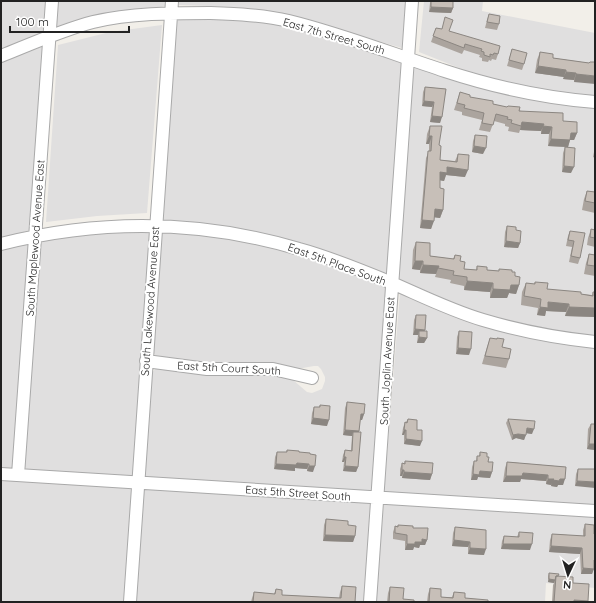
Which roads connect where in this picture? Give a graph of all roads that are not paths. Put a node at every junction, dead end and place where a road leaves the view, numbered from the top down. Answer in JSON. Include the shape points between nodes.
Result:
{"nodes":[{"id":1,"x":52,"y":1,"type":"edge"},
{"id":2,"x":172,"y":1,"type":"edge"},
{"id":3,"x":412,"y":1,"type":"edge"},
{"id":4,"x":171,"y":13,"type":"junction"},
{"id":5,"x":49,"y":37,"type":"junction"},
{"id":6,"x":1,"y":56,"type":"edge"},
{"id":7,"x":408,"y":58,"type":"junction"},
{"id":8,"x":595,"y":102,"type":"edge"},
{"id":9,"x":156,"y":226,"type":"junction"},
{"id":10,"x":35,"y":236,"type":"junction"},
{"id":11,"x":1,"y":244,"type":"edge"},
{"id":12,"x":392,"y":283,"type":"junction"},
{"id":13,"x":595,"y":342,"type":"edge"},
{"id":14,"x":146,"y":361,"type":"junction"},
{"id":15,"x":312,"y":378,"type":"dead end"},
{"id":16,"x":1,"y":474,"type":"edge"},
{"id":17,"x":18,"y":475,"type":"junction"},
{"id":18,"x":137,"y":483,"type":"junction"},
{"id":19,"x":378,"y":497,"type":"junction"},
{"id":20,"x":595,"y":512,"type":"edge"},
{"id":21,"x":130,"y":602,"type":"edge"},
{"id":22,"x":370,"y":602,"type":"edge"}],
"edges":[{"from":1,"to":5,"type":"street","name":"South Maplewood Avenue East"},
{"from":2,"to":4,"type":"street","name":"South Lakewood Avenue East"},
{"from":3,"to":7,"type":"street","name":"South Joplin Avenue East"},
{"from":4,"to":5,"type":"street","name":"East 7th Street South","via":[[94,22]]},
{"from":4,"to":7,"type":"street","name":"East 7th Street South","via":[[242,14],[288,21]]},
{"from":4,"to":9,"type":"street","name":"South Lakewood Avenue East"},
{"from":5,"to":6,"type":"street","name":"East 7th Street South"},
{"from":5,"to":10,"type":"street","name":"South Maplewood Avenue East"},
{"from":7,"to":8,"type":"street","name":"East 7th Street South","via":[[529,94]]},
{"from":7,"to":12,"type":"street","name":"South Joplin Avenue East"},
{"from":9,"to":10,"type":"street","name":"East 5th Place South","via":[[117,226]]},
{"from":9,"to":12,"type":"street","name":"East 5th Place South","via":[[220,231],[266,240],[300,249]]},
{"from":9,"to":14,"type":"street","name":"South Lakewood Avenue East"},
{"from":10,"to":11,"type":"street","name":"East 5th Place South"},
{"from":10,"to":17,"type":"street","name":"South Maplewood Avenue East"},
{"from":12,"to":13,"type":"street","name":"East 5th Place South","via":[[482,320],[562,338]]},
{"from":12,"to":19,"type":"street","name":"South Joplin Avenue East"},
{"from":14,"to":15,"type":"street","name":"East 5th Court South","via":[[207,369],[273,369]]},
{"from":14,"to":18,"type":"street","name":"South Lakewood Avenue East"},
{"from":16,"to":17,"type":"street","name":"East 5th Street South"},
{"from":17,"to":18,"type":"street","name":"East 5th Street South"},
{"from":18,"to":19,"type":"street","name":"East 5th Street South"},
{"from":18,"to":21,"type":"street","name":"South Lakewood Avenue East"},
{"from":19,"to":20,"type":"street","name":"East 5th Street South"},
{"from":19,"to":22,"type":"street","name":"South Joplin Avenue East"}]}
